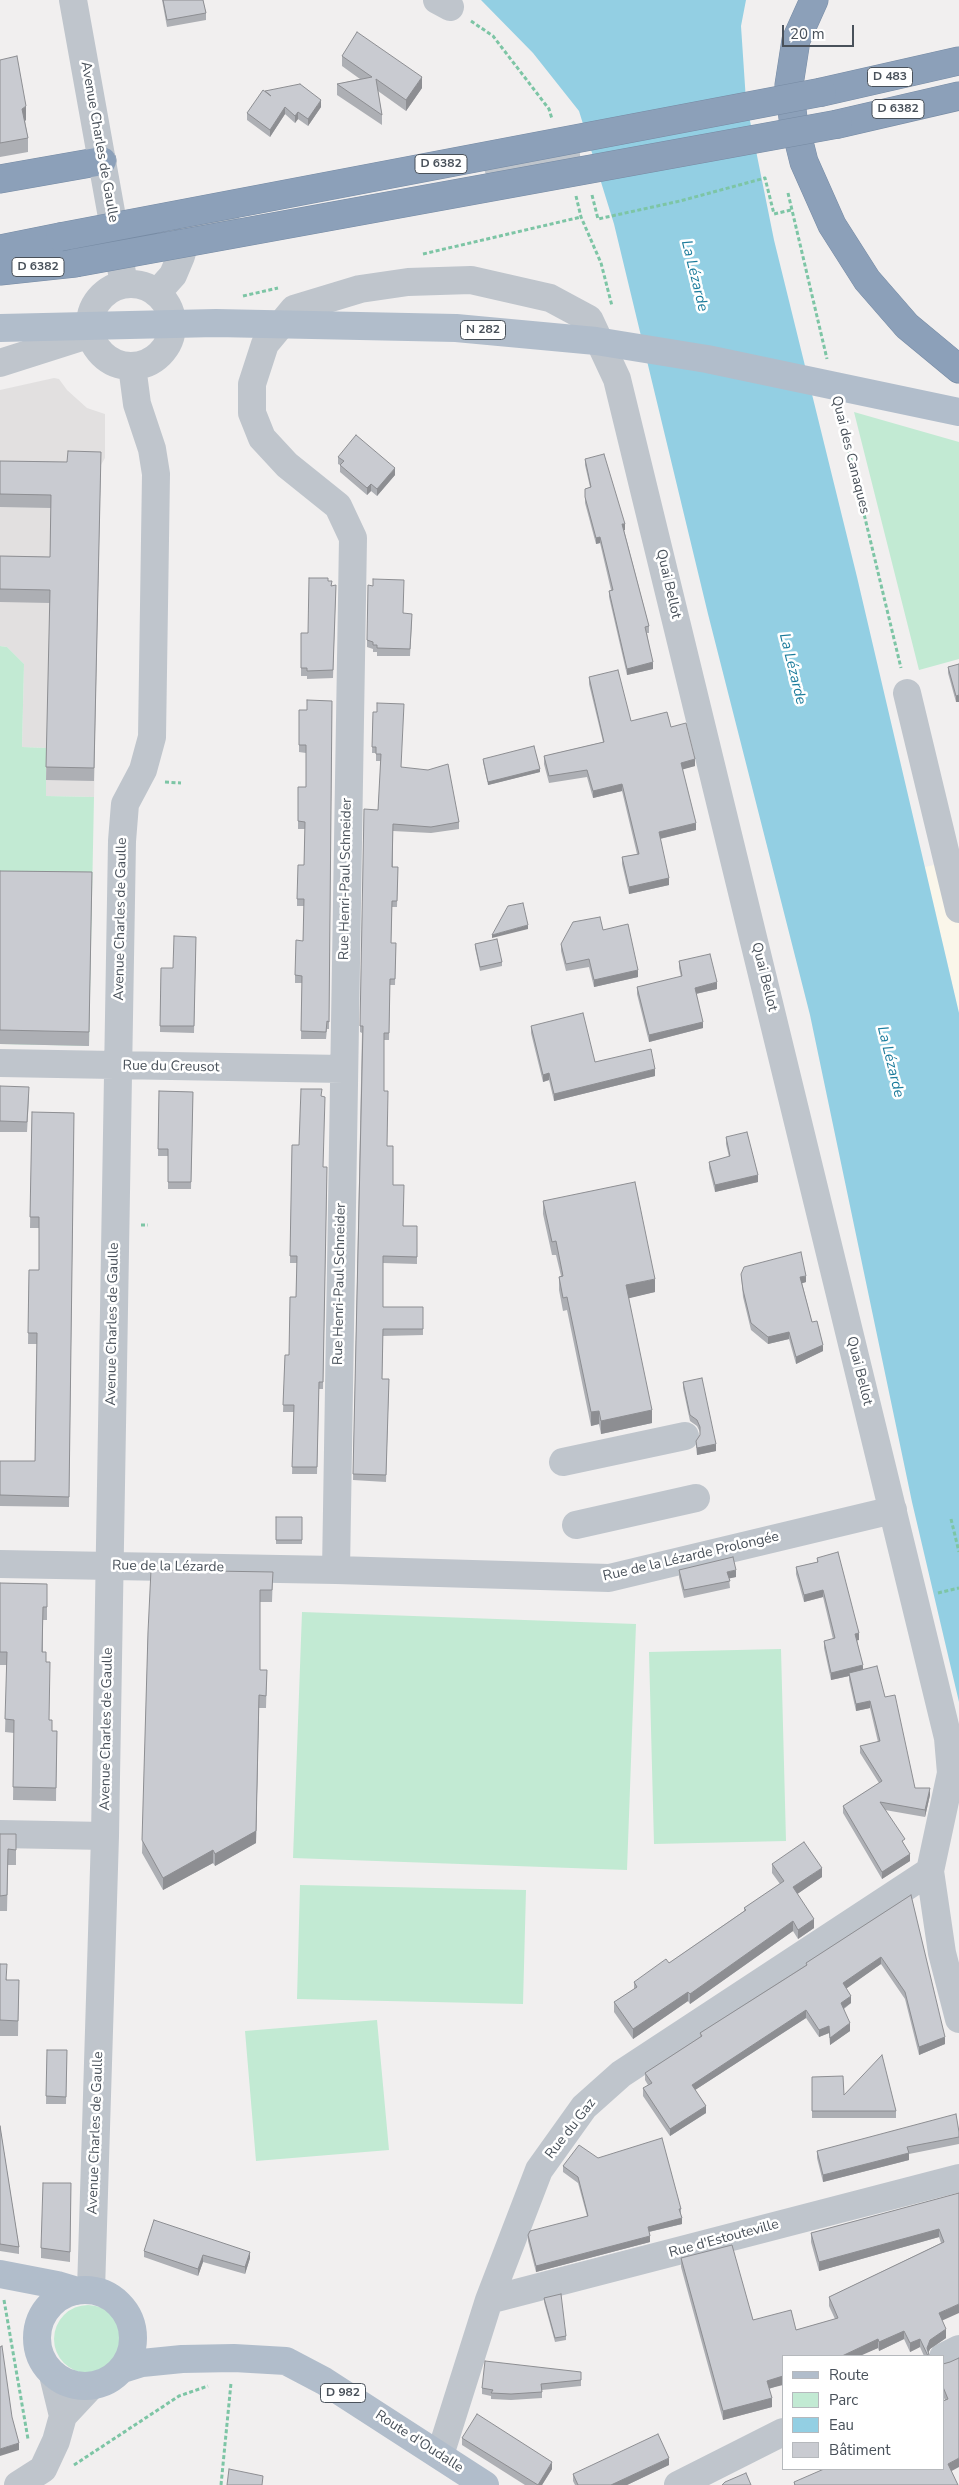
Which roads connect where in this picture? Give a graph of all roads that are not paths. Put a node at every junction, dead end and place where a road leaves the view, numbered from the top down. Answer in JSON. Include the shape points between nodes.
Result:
{"nodes":[{"id":1,"x":73,"y":0,"type":"edge"},
{"id":2,"x":814,"y":0,"type":"edge"},
{"id":3,"x":959,"y":61,"type":"edge"},
{"id":4,"x":959,"y":74,"type":"edge"},
{"id":5,"x":822,"y":92,"type":"junction"},
{"id":6,"x":959,"y":96,"type":"edge"},
{"id":7,"x":959,"y":108,"type":"edge"},
{"id":8,"x":838,"y":124,"type":"junction"},
{"id":9,"x":566,"y":155,"type":"dead end"},
{"id":10,"x":102,"y":161,"type":"junction"},
{"id":11,"x":0,"y":179,"type":"edge"},
{"id":12,"x":0,"y":249,"type":"edge"},
{"id":13,"x":0,"y":271,"type":"edge"},
{"id":14,"x":124,"y":284,"type":"junction"},
{"id":15,"x":360,"y":289,"type":"joint"},
{"id":16,"x":157,"y":293,"type":"junction"},
{"id":17,"x":0,"y":328,"type":"edge"},
{"id":18,"x":91,"y":334,"type":"junction"},
{"id":19,"x":0,"y":363,"type":"edge"},
{"id":20,"x":132,"y":366,"type":"junction"},
{"id":21,"x":959,"y":369,"type":"edge"},
{"id":22,"x":959,"y":412,"type":"edge"},
{"id":23,"x":907,"y":693,"type":"road end"},
{"id":24,"x":959,"y":909,"type":"edge"},
{"id":25,"x":0,"y":1063,"type":"edge"},
{"id":26,"x":118,"y":1066,"type":"junction"},
{"id":27,"x":343,"y":1070,"type":"junction"},
{"id":28,"x":685,"y":1436,"type":"dead end"},
{"id":29,"x":563,"y":1462,"type":"dead end"},
{"id":30,"x":696,"y":1498,"type":"dead end"},
{"id":31,"x":893,"y":1510,"type":"junction"},
{"id":32,"x":576,"y":1525,"type":"dead end"},
{"id":33,"x":0,"y":1564,"type":"edge"},
{"id":34,"x":108,"y":1566,"type":"junction"},
{"id":35,"x":336,"y":1570,"type":"junction"},
{"id":36,"x":0,"y":1834,"type":"edge"},
{"id":37,"x":105,"y":1836,"type":"junction"},
{"id":38,"x":930,"y":1871,"type":"junction"},
{"id":39,"x":959,"y":2019,"type":"edge"},
{"id":40,"x":959,"y":2178,"type":"edge"},
{"id":41,"x":12,"y":2277,"type":"edge"},
{"id":42,"x":84,"y":2290,"type":"junction"},
{"id":43,"x":489,"y":2300,"type":"junction"},
{"id":44,"x":46,"y":2309,"type":"junction"},
{"id":45,"x":133,"y":2333,"type":"junction"},
{"id":46,"x":959,"y":2350,"type":"edge"},
{"id":47,"x":944,"y":2357,"type":"edge"},
{"id":48,"x":182,"y":2359,"type":"junction"},
{"id":49,"x":123,"y":2369,"type":"junction"},
{"id":50,"x":54,"y":2375,"type":"junction"},
{"id":51,"x":91,"y":2386,"type":"junction"},
{"id":52,"x":63,"y":2416,"type":"junction"},
{"id":53,"x":782,"y":2433,"type":"edge"},
{"id":54,"x":440,"y":2455,"type":"junction"},
{"id":55,"x":18,"y":2485,"type":"edge"},
{"id":56,"x":485,"y":2485,"type":"edge"},
{"id":57,"x":678,"y":2485,"type":"edge"}],
"edges":[{"from":1,"to":10,"type":"street","name":"Avenue Charles de Gaulle"},
{"from":2,"to":21,"type":"highway","via":[[796,40],[789,85],[804,162],[832,225],[867,280],[907,326]]},
{"from":3,"to":5,"type":"highway","number":"D 483"},
{"from":4,"to":5,"type":"highway","number":"D 6382"},
{"from":5,"to":12,"type":"highway","number":"D 6382","bridge":true},
{"from":6,"to":8,"type":"highway","number":"D 6382"},
{"from":7,"to":8,"type":"highway"},
{"from":8,"to":13,"type":"highway","number":"D 6382","bridge":true,"via":[[75,263]]},
{"from":9,"to":16,"type":"street","via":[[190,224],[173,275]]},
{"from":10,"to":11,"type":"highway"},
{"from":10,"to":14,"type":"street","name":"Avenue Charles de Gaulle"},
{"from":14,"to":16,"type":"street","via":[[142,285]]},
{"from":14,"to":18,"type":"street","via":[[97,302],[92,312]]},
{"from":15,"to":27,"type":"street","name":"Rue Henri-Paul Schneider","via":[[294,309],[265,344],[252,384],[252,412],[262,438],[287,466],[338,506],[353,538]]},
{"from":15,"to":31,"type":"street","name":"Quai Bellot","via":[[408,282],[471,280],[550,298],[589,319],[617,379]]},
{"from":16,"to":20,"type":"street","via":[[171,313],[170,338],[156,358]]},
{"from":17,"to":22,"type":"main road","number":"N 282","bridge":true,"via":[[216,323],[456,328],[596,341],[707,359]]},
{"from":18,"to":19,"type":"street"},
{"from":18,"to":20,"type":"street","via":[[102,353],[121,364]]},
{"from":20,"to":26,"type":"street","name":"Avenue Charles de Gaulle","via":[[137,404],[152,449],[156,474],[152,737],[143,770],[125,804]]},
{"from":23,"to":24,"type":"street"},
{"from":25,"to":26,"type":"street","name":"Rue du Creusot"},
{"from":26,"to":27,"type":"street","name":"Rue du Creusot"},
{"from":26,"to":34,"type":"street","name":"Avenue Charles de Gaulle"},
{"from":27,"to":35,"type":"street","name":"Rue Henri-Paul Schneider"},
{"from":28,"to":29,"type":"street"},
{"from":30,"to":32,"type":"street"},
{"from":31,"to":35,"type":"street","name":"Rue de la Lézarde Prolongée","via":[[608,1578]]},
{"from":31,"to":38,"type":"street","name":"Quai Bellot","via":[[948,1738],[951,1773]]},
{"from":33,"to":34,"type":"street","name":"Rue de la Lézarde"},
{"from":34,"to":35,"type":"street","name":"Rue de la Lézarde"},
{"from":34,"to":37,"type":"street","name":"Avenue Charles de Gaulle"},
{"from":36,"to":37,"type":"street"},
{"from":37,"to":42,"type":"street","name":"Avenue Charles de Gaulle"},
{"from":38,"to":39,"type":"street","via":[[942,1953]]},
{"from":38,"to":43,"type":"street","name":"Rue du Gaz","via":[[621,2074],[584,2107],[539,2170]]},
{"from":40,"to":43,"type":"street","name":"Rue d'Estouteville"},
{"from":41,"to":42,"type":"main road"},
{"from":41,"to":44,"type":"main road"},
{"from":42,"to":44,"type":"main road","via":[[65,2294]]},
{"from":42,"to":45,"type":"main road","via":[[115,2300],[130,2320]]},
{"from":43,"to":54,"type":"street","name":"Rue du Gaz"},
{"from":44,"to":50,"type":"main road","via":[[37,2343],[42,2360]]},
{"from":45,"to":48,"type":"main road","name":"Route d'Oudalle","number":"D 982","via":[[148,2345]]},
{"from":45,"to":49,"type":"main road","via":[[133,2346]]},
{"from":46,"to":47,"type":"street"},
{"from":48,"to":49,"type":"main road","name":"Route d'Oudalle","number":"D 982","via":[[142,2363]]},
{"from":48,"to":54,"type":"main road","name":"Route d'Oudalle","number":"D 982","via":[[235,2375],[286,2361],[324,2381]]},
{"from":49,"to":51,"type":"main road","via":[[114,2377]]},
{"from":50,"to":51,"type":"main road","via":[[74,2385]]},
{"from":50,"to":52,"type":"street"},
{"from":51,"to":52,"type":"street"},
{"from":52,"to":55,"type":"street","via":[[50,2458],[42,2469]]},
{"from":53,"to":57,"type":"street"},
{"from":54,"to":56,"type":"main road","name":"Route d'Oudalle","number":"D 982"}]}
